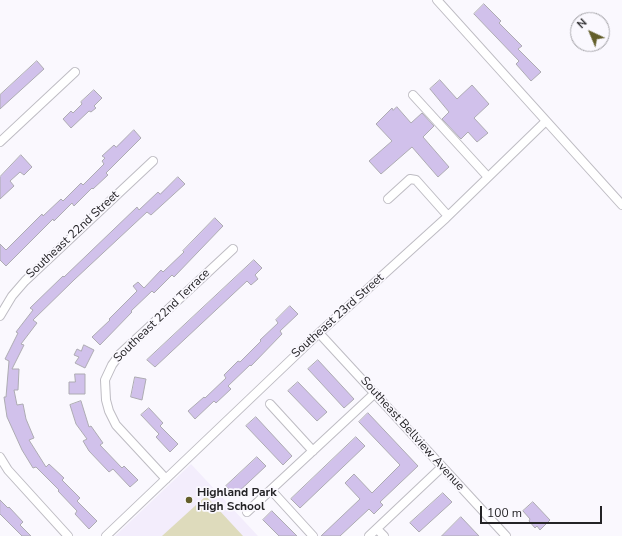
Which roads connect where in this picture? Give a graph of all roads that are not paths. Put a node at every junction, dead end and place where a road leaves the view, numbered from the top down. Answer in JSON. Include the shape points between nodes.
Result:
{"nodes":[{"id":1,"x":437,"y":0,"type":"edge"},
{"id":2,"x":74,"y":72,"type":"dead end"},
{"id":3,"x":412,"y":95,"type":"dead end"},
{"id":4,"x":546,"y":121,"type":"junction"},
{"id":5,"x":0,"y":142,"type":"edge"},
{"id":6,"x":153,"y":161,"type":"dead end"},
{"id":7,"x":488,"y":177,"type":"junction"},
{"id":8,"x":388,"y":199,"type":"dead end"},
{"id":9,"x":622,"y":205,"type":"edge"},
{"id":10,"x":448,"y":216,"type":"junction"},
{"id":11,"x":233,"y":249,"type":"dead end"},
{"id":12,"x":0,"y":316,"type":"edge"},
{"id":13,"x":319,"y":333,"type":"junction"},
{"id":14,"x":374,"y":393,"type":"junction"},
{"id":15,"x":270,"y":404,"type":"dead end"},
{"id":16,"x":313,"y":451,"type":"junction"},
{"id":17,"x":0,"y":457,"type":"edge"},
{"id":18,"x":442,"y":467,"type":"junction"},
{"id":19,"x":166,"y":479,"type":"junction"},
{"id":20,"x":270,"y":490,"type":"junction"},
{"id":21,"x":247,"y":512,"type":"dead end"},
{"id":22,"x":377,"y":529,"type":"junction"},
{"id":23,"x":68,"y":536,"type":"edge"},
{"id":24,"x":106,"y":536,"type":"edge"},
{"id":25,"x":313,"y":536,"type":"edge"},
{"id":26,"x":369,"y":536,"type":"edge"},
{"id":27,"x":384,"y":536,"type":"edge"},
{"id":28,"x":506,"y":536,"type":"edge"}],
"edges":[{"from":1,"to":4,"type":"street"},
{"from":2,"to":5,"type":"street"},
{"from":3,"to":7,"type":"street"},
{"from":4,"to":7,"type":"street","name":"Southeast 23rd Street"},
{"from":4,"to":9,"type":"street"},
{"from":6,"to":12,"type":"street","name":"Southeast 22nd Street","via":[[25,281]]},
{"from":7,"to":10,"type":"street","name":"Southeast 23rd Street"},
{"from":8,"to":10,"type":"street","via":[[410,179],[416,180]]},
{"from":10,"to":13,"type":"street","name":"Southeast 23rd Street"},
{"from":11,"to":19,"type":"street","name":"Southeast 22nd Terrace","via":[[120,354],[105,380],[109,411],[116,425]]},
{"from":13,"to":14,"type":"street","name":"Southeast Bellview Avenue"},
{"from":13,"to":19,"type":"street","name":"Southeast 23rd Street"},
{"from":14,"to":16,"type":"street"},
{"from":14,"to":18,"type":"street","name":"Southeast Bellview Avenue"},
{"from":15,"to":16,"type":"street"},
{"from":16,"to":20,"type":"street"},
{"from":17,"to":23,"type":"street","via":[[8,470]]},
{"from":18,"to":22,"type":"street"},
{"from":18,"to":28,"type":"street","name":"Southeast Bellview Avenue"},
{"from":19,"to":24,"type":"street","name":"Southeast 23rd Street"},
{"from":20,"to":21,"type":"street"},
{"from":20,"to":25,"type":"street"},
{"from":22,"to":26,"type":"street"},
{"from":22,"to":27,"type":"street"}]}
